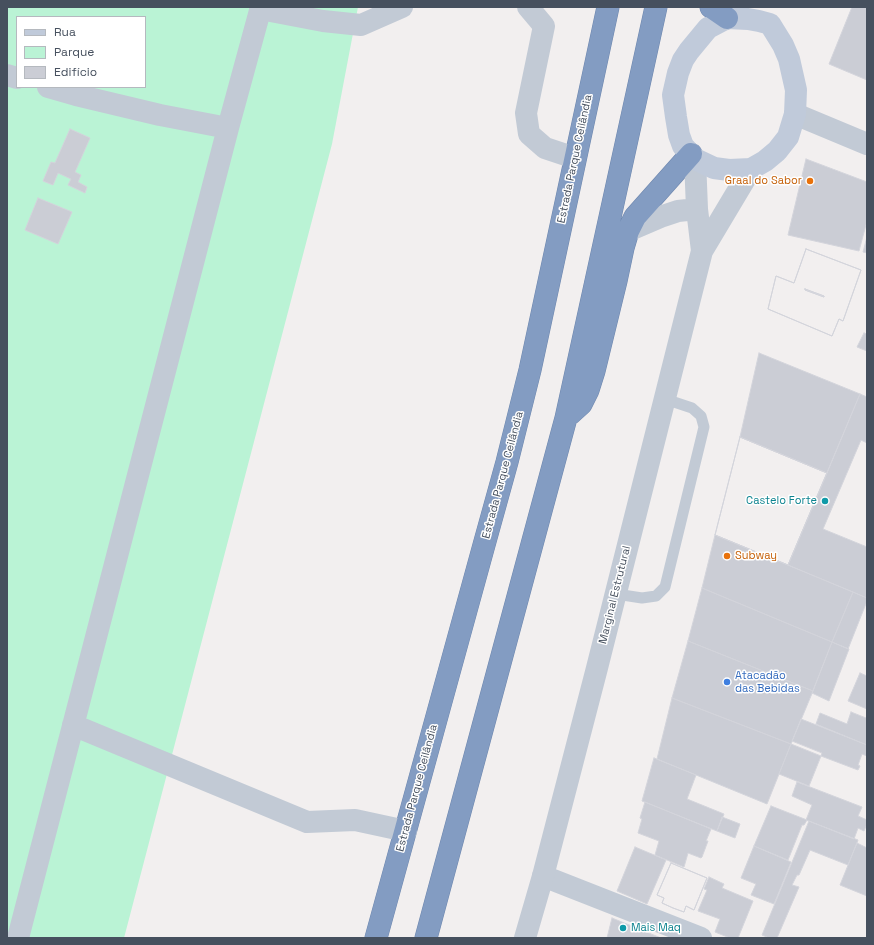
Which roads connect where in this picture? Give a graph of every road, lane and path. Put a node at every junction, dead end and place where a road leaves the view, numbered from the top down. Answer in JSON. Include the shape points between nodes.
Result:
{"nodes":[{"id":1,"x":402,"y":7,"type":"edge"},
{"id":2,"x":528,"y":7,"type":"edge"},
{"id":3,"x":608,"y":7,"type":"edge"},
{"id":4,"x":656,"y":7,"type":"edge"},
{"id":5,"x":260,"y":8,"type":"edge"},
{"id":6,"x":727,"y":13,"type":"edge"},
{"id":7,"x":769,"y":16,"type":"edge"},
{"id":8,"x":52,"y":88,"type":"edge"},
{"id":9,"x":795,"y":114,"type":"junction"},
{"id":10,"x":228,"y":128,"type":"junction"},
{"id":11,"x":867,"y":144,"type":"edge"},
{"id":12,"x":693,"y":156,"type":"junction"},
{"id":13,"x":575,"y":158,"type":"junction"},
{"id":14,"x":751,"y":169,"type":"junction"},
{"id":15,"x":697,"y":209,"type":"junction"},
{"id":16,"x":628,"y":232,"type":"junction"},
{"id":17,"x":702,"y":251,"type":"junction"},
{"id":18,"x":665,"y":399,"type":"junction"},
{"id":19,"x":566,"y":418,"type":"junction"},
{"id":20,"x":616,"y":594,"type":"junction"},
{"id":21,"x":73,"y":725,"type":"junction"},
{"id":22,"x":406,"y":831,"type":"junction"},
{"id":23,"x":543,"y":876,"type":"junction"},
{"id":24,"x":18,"y":938,"type":"edge"},
{"id":25,"x":376,"y":938,"type":"edge"},
{"id":26,"x":426,"y":938,"type":"edge"},
{"id":27,"x":525,"y":938,"type":"edge"},
{"id":28,"x":701,"y":938,"type":"edge"}],
"edges":[{"from":1,"to":5,"type":"street","via":[[361,24],[323,21]]},
{"from":2,"to":13,"type":"street","via":[[544,26],[526,113],[529,134],[545,148]]},
{"from":3,"to":13,"type":"highway","name":"Estrada Parque Ceilândia"},
{"from":4,"to":19,"type":"highway"},
{"from":5,"to":10,"type":"street"},
{"from":6,"to":7,"type":"main road","via":[[759,21]]},
{"from":6,"to":12,"type":"main road","via":[[708,28],[689,51],[678,73],[673,95],[679,135],[683,146]]},
{"from":7,"to":9,"type":"main road","via":[[788,59],[796,90]]},
{"from":8,"to":10,"type":"street","via":[[160,115]]},
{"from":9,"to":11,"type":"street"},
{"from":9,"to":14,"type":"main road","via":[[788,137],[777,151]]},
{"from":10,"to":21,"type":"street"},
{"from":12,"to":14,"type":"main road","via":[[714,168]]},
{"from":12,"to":15,"type":"street","name":"Marginal Estrutural"},
{"from":12,"to":16,"type":"highway","via":[[635,217]]},
{"from":13,"to":22,"type":"highway","name":"Estrada Parque Ceilândia","via":[[530,370],[507,462]]},
{"from":14,"to":17,"type":"street","name":"Marginal Estrutural"},
{"from":15,"to":16,"type":"street","via":[[663,216]]},
{"from":15,"to":17,"type":"street","name":"Marginal Estrutural"},
{"from":16,"to":19,"type":"highway","via":[[588,390],[581,404]]},
{"from":17,"to":18,"type":"street","name":"Marginal Estrutural"},
{"from":18,"to":20,"type":"street","name":"Marginal Estrutural"},
{"from":18,"to":20,"type":"lane","via":[[692,408],[701,416],[704,427],[665,587],[656,596],[642,598]]},
{"from":19,"to":26,"type":"highway"},
{"from":20,"to":23,"type":"street","name":"Marginal Estrutural"},
{"from":21,"to":22,"type":"street","via":[[307,822],[355,820]]},
{"from":21,"to":24,"type":"street"},
{"from":22,"to":25,"type":"highway","name":"Estrada Parque Ceilândia"},
{"from":23,"to":27,"type":"street","name":"Marginal Estrutural"},
{"from":23,"to":28,"type":"street"}]}
